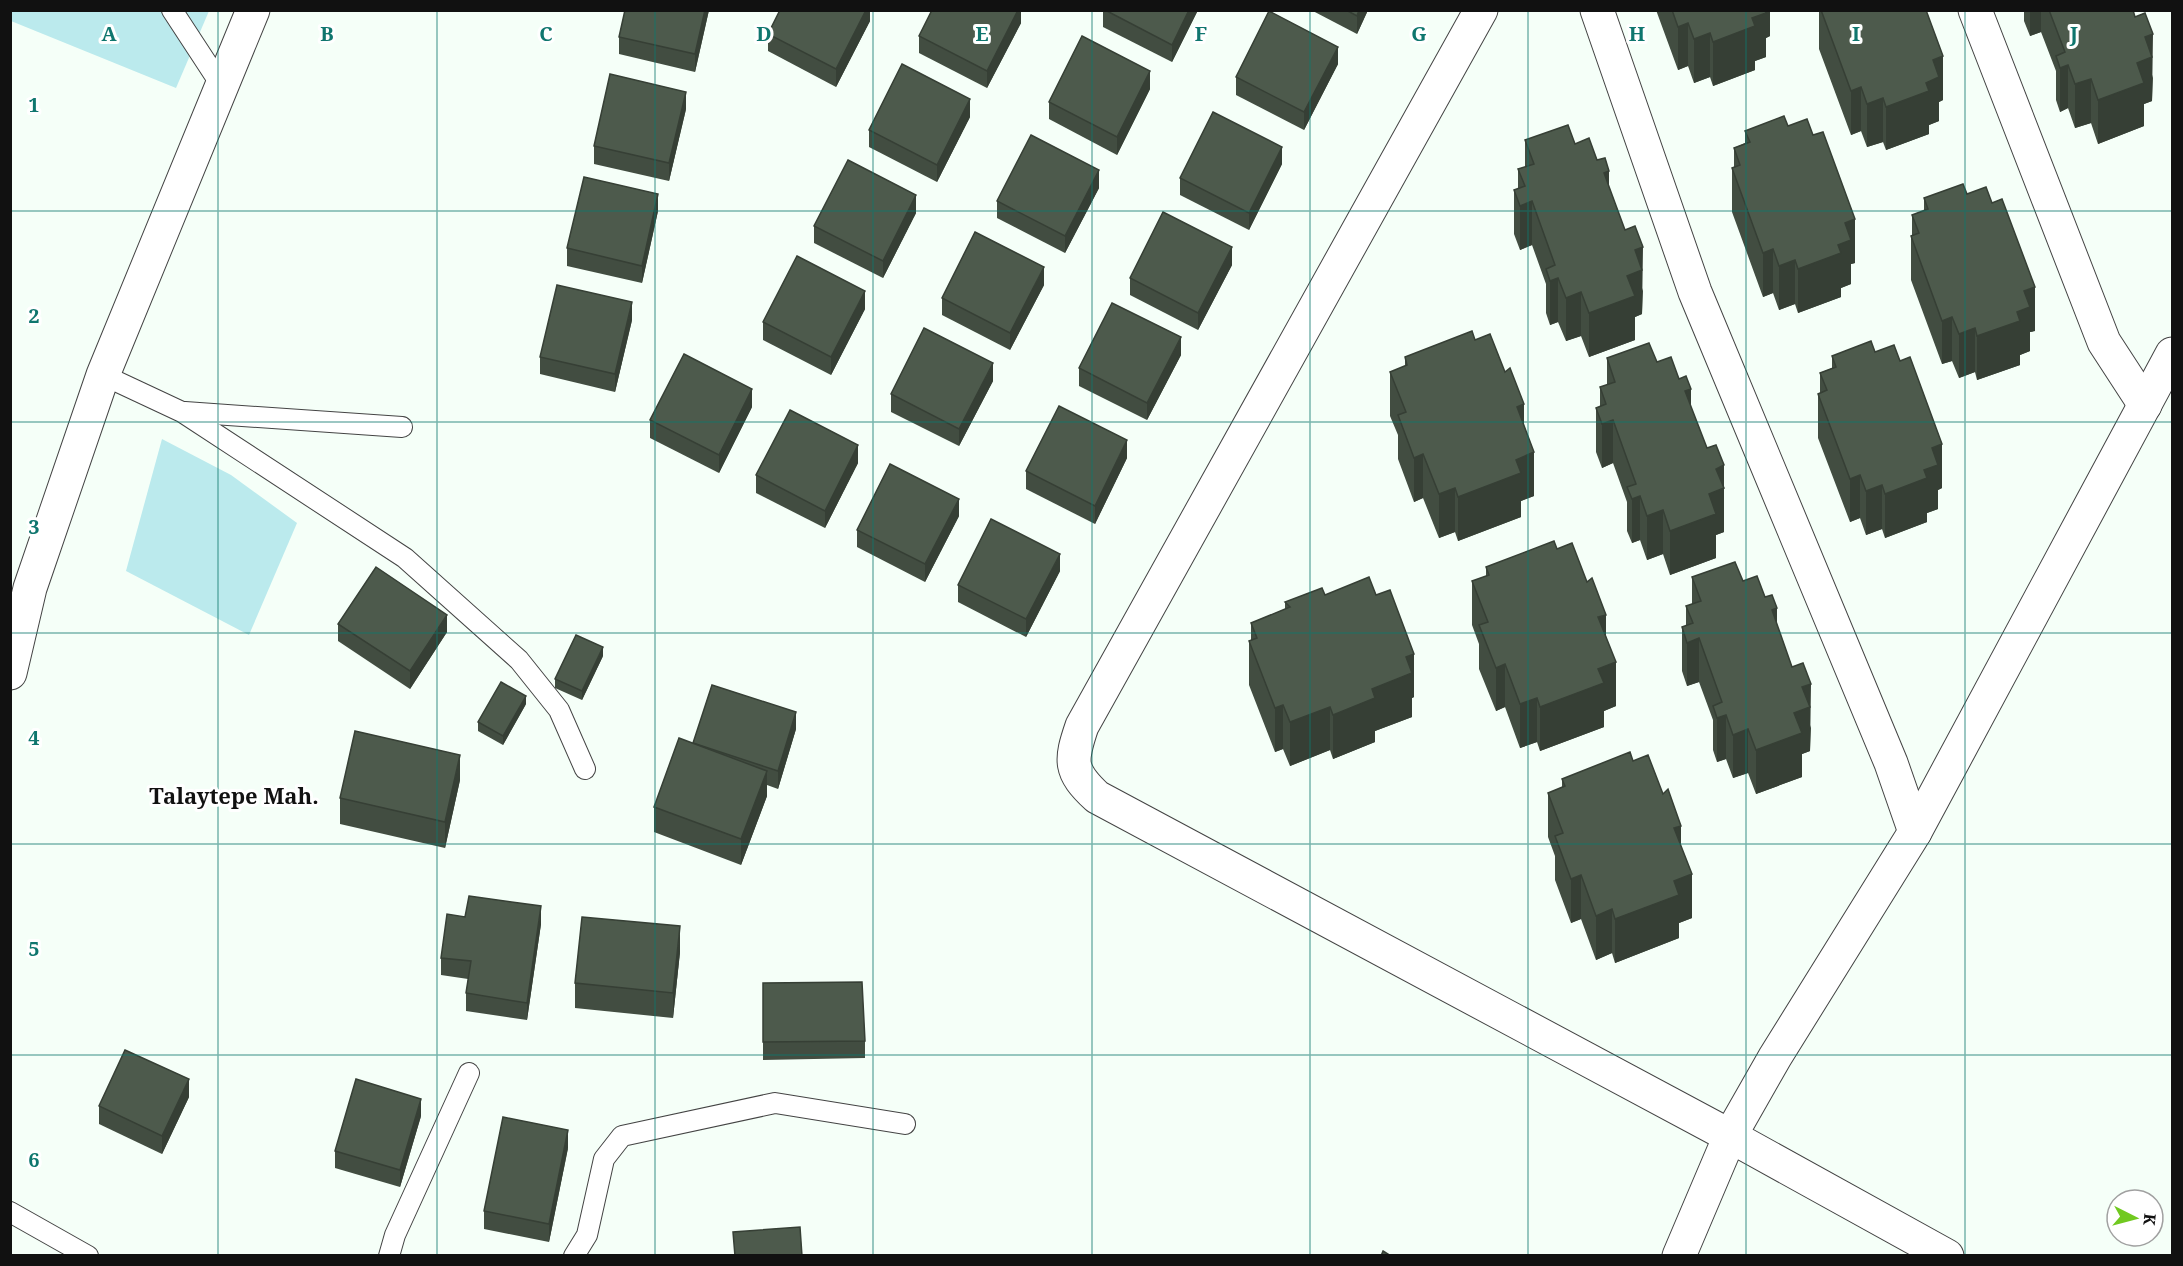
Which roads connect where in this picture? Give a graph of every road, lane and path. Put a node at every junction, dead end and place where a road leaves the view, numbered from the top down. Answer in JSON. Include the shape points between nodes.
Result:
{"nodes":[{"id":1,"x":172,"y":10,"type":"edge"},
{"id":2,"x":253,"y":10,"type":"edge"},
{"id":3,"x":1481,"y":10,"type":"edge"},
{"id":4,"x":1596,"y":10,"type":"edge"},
{"id":5,"x":1975,"y":10,"type":"edge"},
{"id":6,"x":223,"y":88,"type":"junction"},
{"id":7,"x":2172,"y":354,"type":"edge"},
{"id":8,"x":103,"y":375,"type":"junction"},
{"id":9,"x":2145,"y":405,"type":"junction"},
{"id":10,"x":182,"y":412,"type":"junction"},
{"id":11,"x":402,"y":427,"type":"dead end"},
{"id":12,"x":10,"y":673,"type":"edge"},
{"id":13,"x":585,"y":769,"type":"dead end"},
{"id":14,"x":1915,"y":832,"type":"junction"},
{"id":15,"x":469,"y":1073,"type":"dead end"},
{"id":16,"x":905,"y":1124,"type":"dead end"},
{"id":17,"x":1730,"y":1136,"type":"junction"},
{"id":18,"x":10,"y":1212,"type":"edge"},
{"id":19,"x":88,"y":1256,"type":"edge"},
{"id":20,"x":389,"y":1256,"type":"edge"},
{"id":21,"x":573,"y":1256,"type":"edge"},
{"id":22,"x":1679,"y":1256,"type":"edge"},
{"id":23,"x":1947,"y":1256,"type":"edge"}],
"edges":[{"from":1,"to":6,"type":"lane"},
{"from":2,"to":6,"type":"street"},
{"from":3,"to":17,"type":"street","via":[[1082,726],[1072,755],[1078,779],[1097,797]]},
{"from":4,"to":14,"type":"street","via":[[1695,292],[1891,763]]},
{"from":5,"to":9,"type":"street","via":[[2104,342]]},
{"from":6,"to":8,"type":"street"},
{"from":7,"to":9,"type":"street"},
{"from":8,"to":10,"type":"lane"},
{"from":8,"to":12,"type":"street","via":[[30,588]]},
{"from":9,"to":14,"type":"street"},
{"from":10,"to":11,"type":"lane"},
{"from":10,"to":13,"type":"lane","via":[[405,558],[519,660],[559,710]]},
{"from":14,"to":17,"type":"street"},
{"from":15,"to":20,"type":"lane"},
{"from":16,"to":21,"type":"lane","via":[[775,1102],[622,1137],[604,1159],[588,1235]]},
{"from":17,"to":22,"type":"street"},
{"from":17,"to":23,"type":"street"},
{"from":18,"to":19,"type":"lane"}]}
